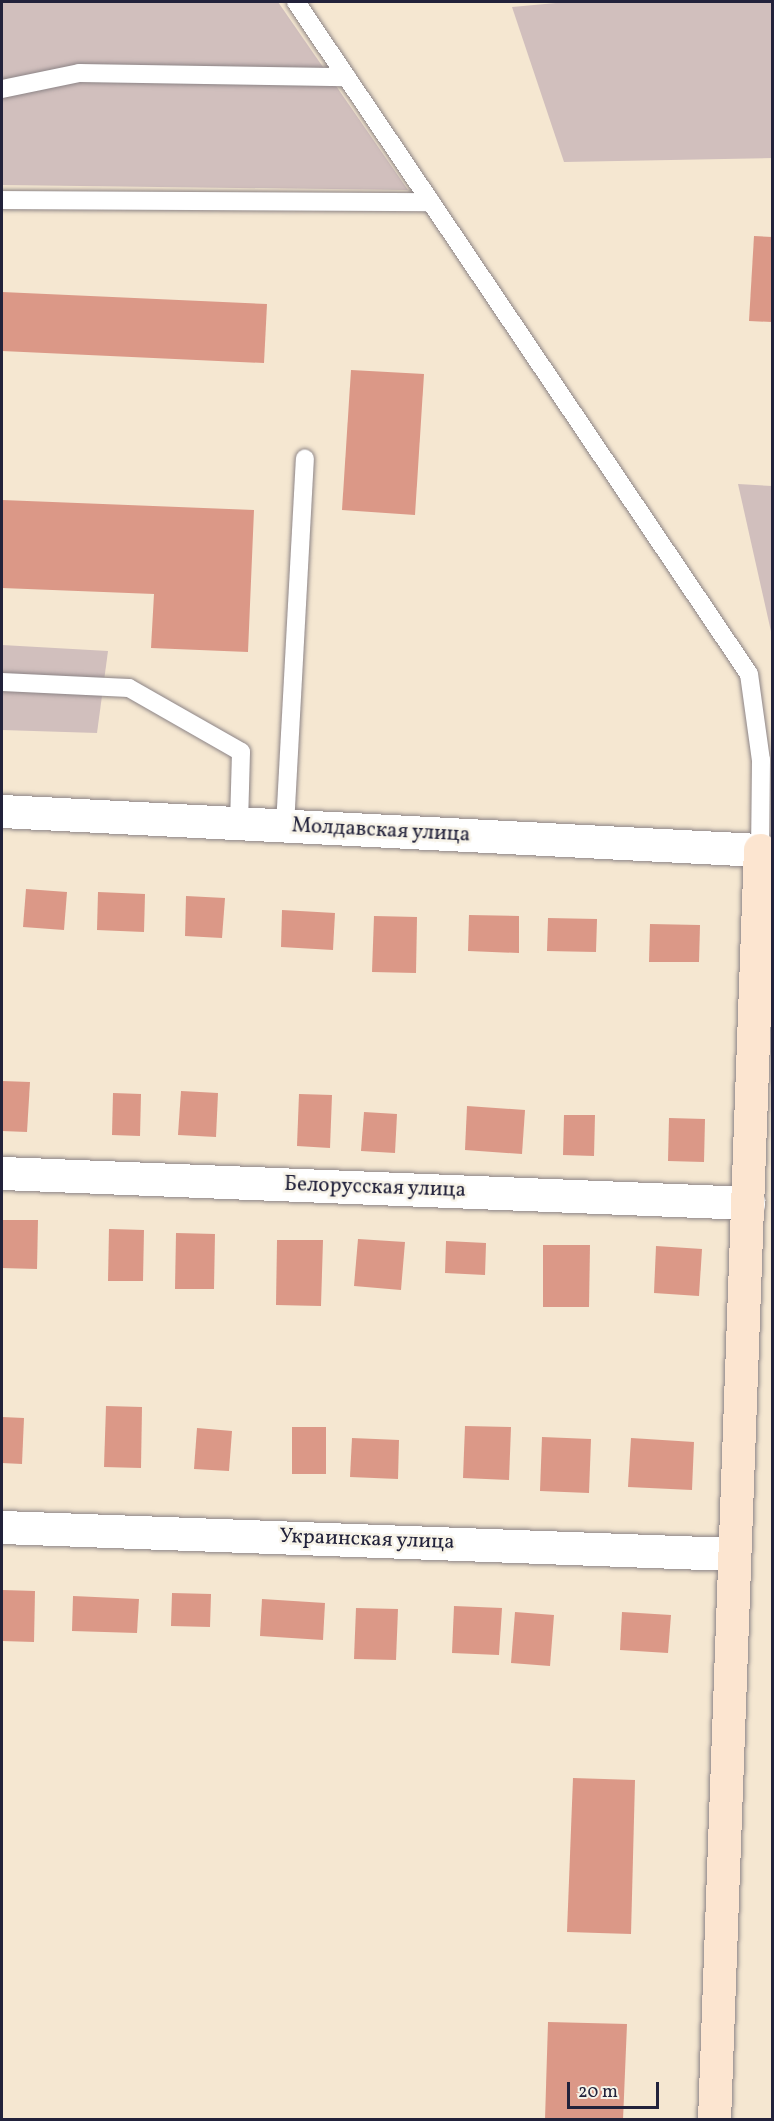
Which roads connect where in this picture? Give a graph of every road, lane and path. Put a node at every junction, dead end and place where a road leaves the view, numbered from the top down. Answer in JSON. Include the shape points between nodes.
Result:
{"nodes":[{"id":1,"x":296,"y":2,"type":"edge"},
{"id":2,"x":347,"y":76,"type":"junction"},
{"id":3,"x":2,"y":89,"type":"edge"},
{"id":4,"x":2,"y":200,"type":"edge"},
{"id":5,"x":430,"y":202,"type":"junction"},
{"id":6,"x":305,"y":459,"type":"dead end"},
{"id":7,"x":2,"y":682,"type":"edge"},
{"id":8,"x":2,"y":811,"type":"edge"},
{"id":9,"x":239,"y":823,"type":"junction"},
{"id":10,"x":285,"y":826,"type":"junction"},
{"id":11,"x":766,"y":850,"type":"edge"},
{"id":12,"x":2,"y":1173,"type":"edge"},
{"id":13,"x":748,"y":1203,"type":"junction"},
{"id":14,"x":2,"y":1527,"type":"edge"},
{"id":15,"x":732,"y":1554,"type":"junction"},
{"id":16,"x":714,"y":2120,"type":"edge"}],
"edges":[{"from":1,"to":2,"type":"lane"},
{"from":2,"to":3,"type":"lane","via":[[79,73]]},
{"from":2,"to":5,"type":"lane"},
{"from":4,"to":5,"type":"lane"},
{"from":5,"to":11,"type":"lane","via":[[749,674],[761,760]]},
{"from":6,"to":10,"type":"lane"},
{"from":7,"to":9,"type":"lane","via":[[129,688],[241,752]]},
{"from":8,"to":9,"type":"street","name":"Молдавская улица"},
{"from":9,"to":10,"type":"street","name":"Молдавская улица"},
{"from":10,"to":11,"type":"street","name":"Молдавская улица"},
{"from":11,"to":13,"type":"street"},
{"from":12,"to":13,"type":"street","name":"Белорусская улица"},
{"from":13,"to":15,"type":"street"},
{"from":14,"to":15,"type":"street","name":"Украинская улица"},
{"from":15,"to":16,"type":"street"}]}
